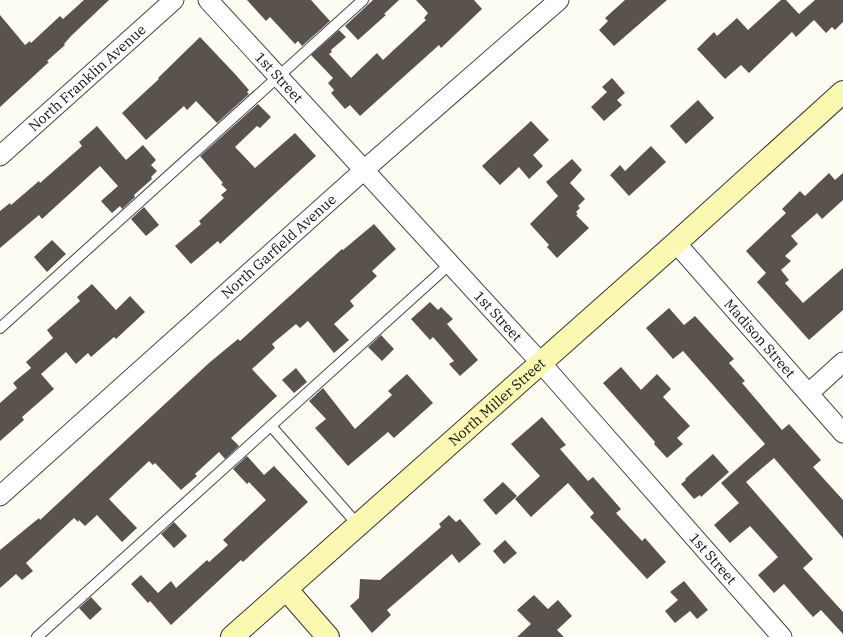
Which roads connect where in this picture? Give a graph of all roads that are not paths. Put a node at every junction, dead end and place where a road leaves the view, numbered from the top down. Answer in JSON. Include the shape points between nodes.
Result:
{"nodes":[{"id":1,"x":174,"y":0,"type":"edge"},
{"id":2,"x":208,"y":0,"type":"edge"},
{"id":3,"x":363,"y":0,"type":"edge"},
{"id":4,"x":559,"y":0,"type":"edge"},
{"id":5,"x":278,"y":76,"type":"junction"},
{"id":6,"x":843,"y":92,"type":"edge"},
{"id":7,"x":0,"y":156,"type":"edge"},
{"id":8,"x":364,"y":170,"type":"junction"},
{"id":9,"x":676,"y":243,"type":"junction"},
{"id":10,"x":450,"y":264,"type":"junction"},
{"id":11,"x":0,"y":328,"type":"edge"},
{"id":12,"x":843,"y":362,"type":"edge"},
{"id":13,"x":541,"y":363,"type":"junction"},
{"id":14,"x":808,"y":393,"type":"junction"},
{"id":15,"x":271,"y":426,"type":"junction"},
{"id":16,"x":843,"y":434,"type":"edge"},
{"id":17,"x":0,"y":496,"type":"edge"},
{"id":18,"x":358,"y":525,"type":"junction"},
{"id":19,"x":286,"y":589,"type":"junction"},
{"id":20,"x":37,"y":637,"type":"edge"},
{"id":21,"x":232,"y":637,"type":"edge"},
{"id":22,"x":328,"y":637,"type":"edge"},
{"id":23,"x":782,"y":637,"type":"edge"}],
"edges":[{"from":1,"to":7,"type":"street","name":"North Franklin Avenue"},
{"from":2,"to":5,"type":"street","name":"1st Street"},
{"from":3,"to":5,"type":"lane"},
{"from":4,"to":8,"type":"street","name":"North Garfield Avenue"},
{"from":5,"to":8,"type":"street","name":"1st Street"},
{"from":5,"to":11,"type":"lane"},
{"from":6,"to":9,"type":"main road","name":"North Miller Street"},
{"from":8,"to":10,"type":"street","name":"1st Street"},
{"from":8,"to":17,"type":"street","name":"North Garfield Avenue"},
{"from":9,"to":13,"type":"main road","name":"North Miller Street"},
{"from":9,"to":14,"type":"street","name":"Madison Street"},
{"from":10,"to":13,"type":"street","name":"1st Street"},
{"from":10,"to":15,"type":"lane"},
{"from":12,"to":14,"type":"street"},
{"from":13,"to":18,"type":"main road","name":"North Miller Street"},
{"from":13,"to":23,"type":"street","name":"1st Street"},
{"from":14,"to":16,"type":"street","name":"Madison Street"},
{"from":15,"to":18,"type":"lane"},
{"from":15,"to":20,"type":"lane"},
{"from":18,"to":19,"type":"main road","name":"North Miller Street"},
{"from":19,"to":21,"type":"main road","name":"North Miller Street"},
{"from":19,"to":22,"type":"main road"}]}
